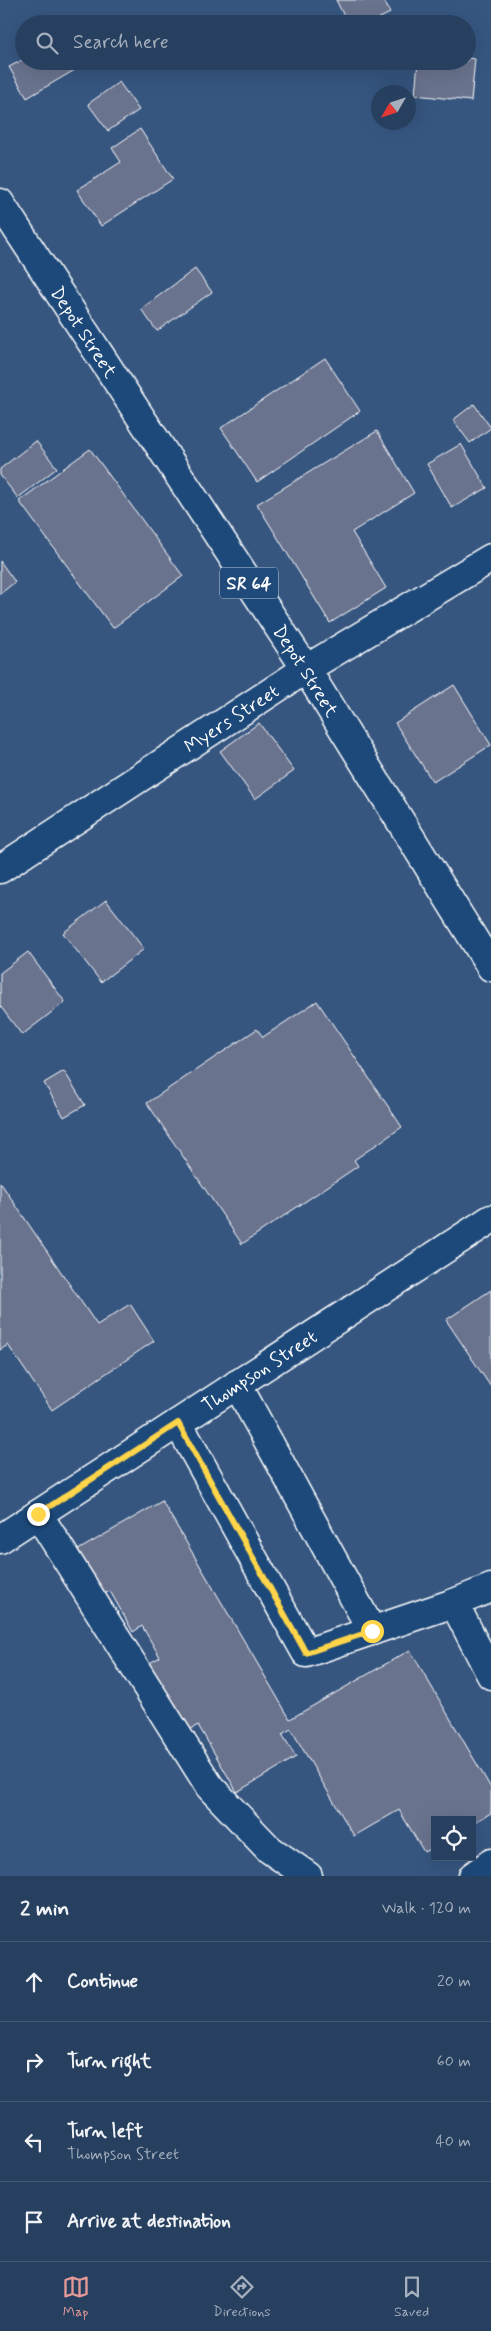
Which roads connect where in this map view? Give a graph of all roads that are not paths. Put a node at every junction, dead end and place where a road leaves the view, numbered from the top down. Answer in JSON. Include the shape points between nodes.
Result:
{"nodes":[{"id":1,"x":0,"y":203,"type":"edge"},
{"id":2,"x":491,"y":558,"type":"edge"},
{"id":3,"x":306,"y":669,"type":"junction"},
{"id":4,"x":0,"y":869,"type":"edge"},
{"id":5,"x":491,"y":967,"type":"edge"},
{"id":6,"x":491,"y":1219,"type":"edge"},
{"id":7,"x":237,"y":1384,"type":"junction"},
{"id":8,"x":178,"y":1423,"type":"junction"},
{"id":9,"x":38,"y":1514,"type":"junction"},
{"id":10,"x":0,"y":1539,"type":"edge"},
{"id":11,"x":491,"y":1588,"type":"edge"},
{"id":12,"x":454,"y":1603,"type":"junction"},
{"id":13,"x":372,"y":1631,"type":"junction"},
{"id":14,"x":491,"y":1675,"type":"edge"},
{"id":15,"x":491,"y":1863,"type":"edge"},
{"id":16,"x":308,"y":1876,"type":"edge"},
{"id":17,"x":473,"y":1876,"type":"edge"}],
"edges":[{"from":1,"to":3,"type":"street","name":"Depot Street","number":"SR 64"},
{"from":2,"to":3,"type":"street","name":"Myers Street"},
{"from":3,"to":4,"type":"street","name":"Myers Street"},
{"from":3,"to":5,"type":"street","name":"Depot Street","number":"SR 64"},
{"from":6,"to":7,"type":"street","name":"Thompson Street"},
{"from":7,"to":8,"type":"street","name":"Thompson Street"},
{"from":7,"to":13,"type":"street"},
{"from":8,"to":9,"type":"street","name":"Thompson Street"},
{"from":8,"to":13,"type":"street","via":[[306,1653]]},
{"from":9,"to":10,"type":"street","name":"Thompson Street"},
{"from":9,"to":16,"type":"street","via":[[210,1787],[268,1849]]},
{"from":11,"to":12,"type":"street"},
{"from":12,"to":13,"type":"street"},
{"from":12,"to":14,"type":"street"},
{"from":15,"to":17,"type":"street"}]}
